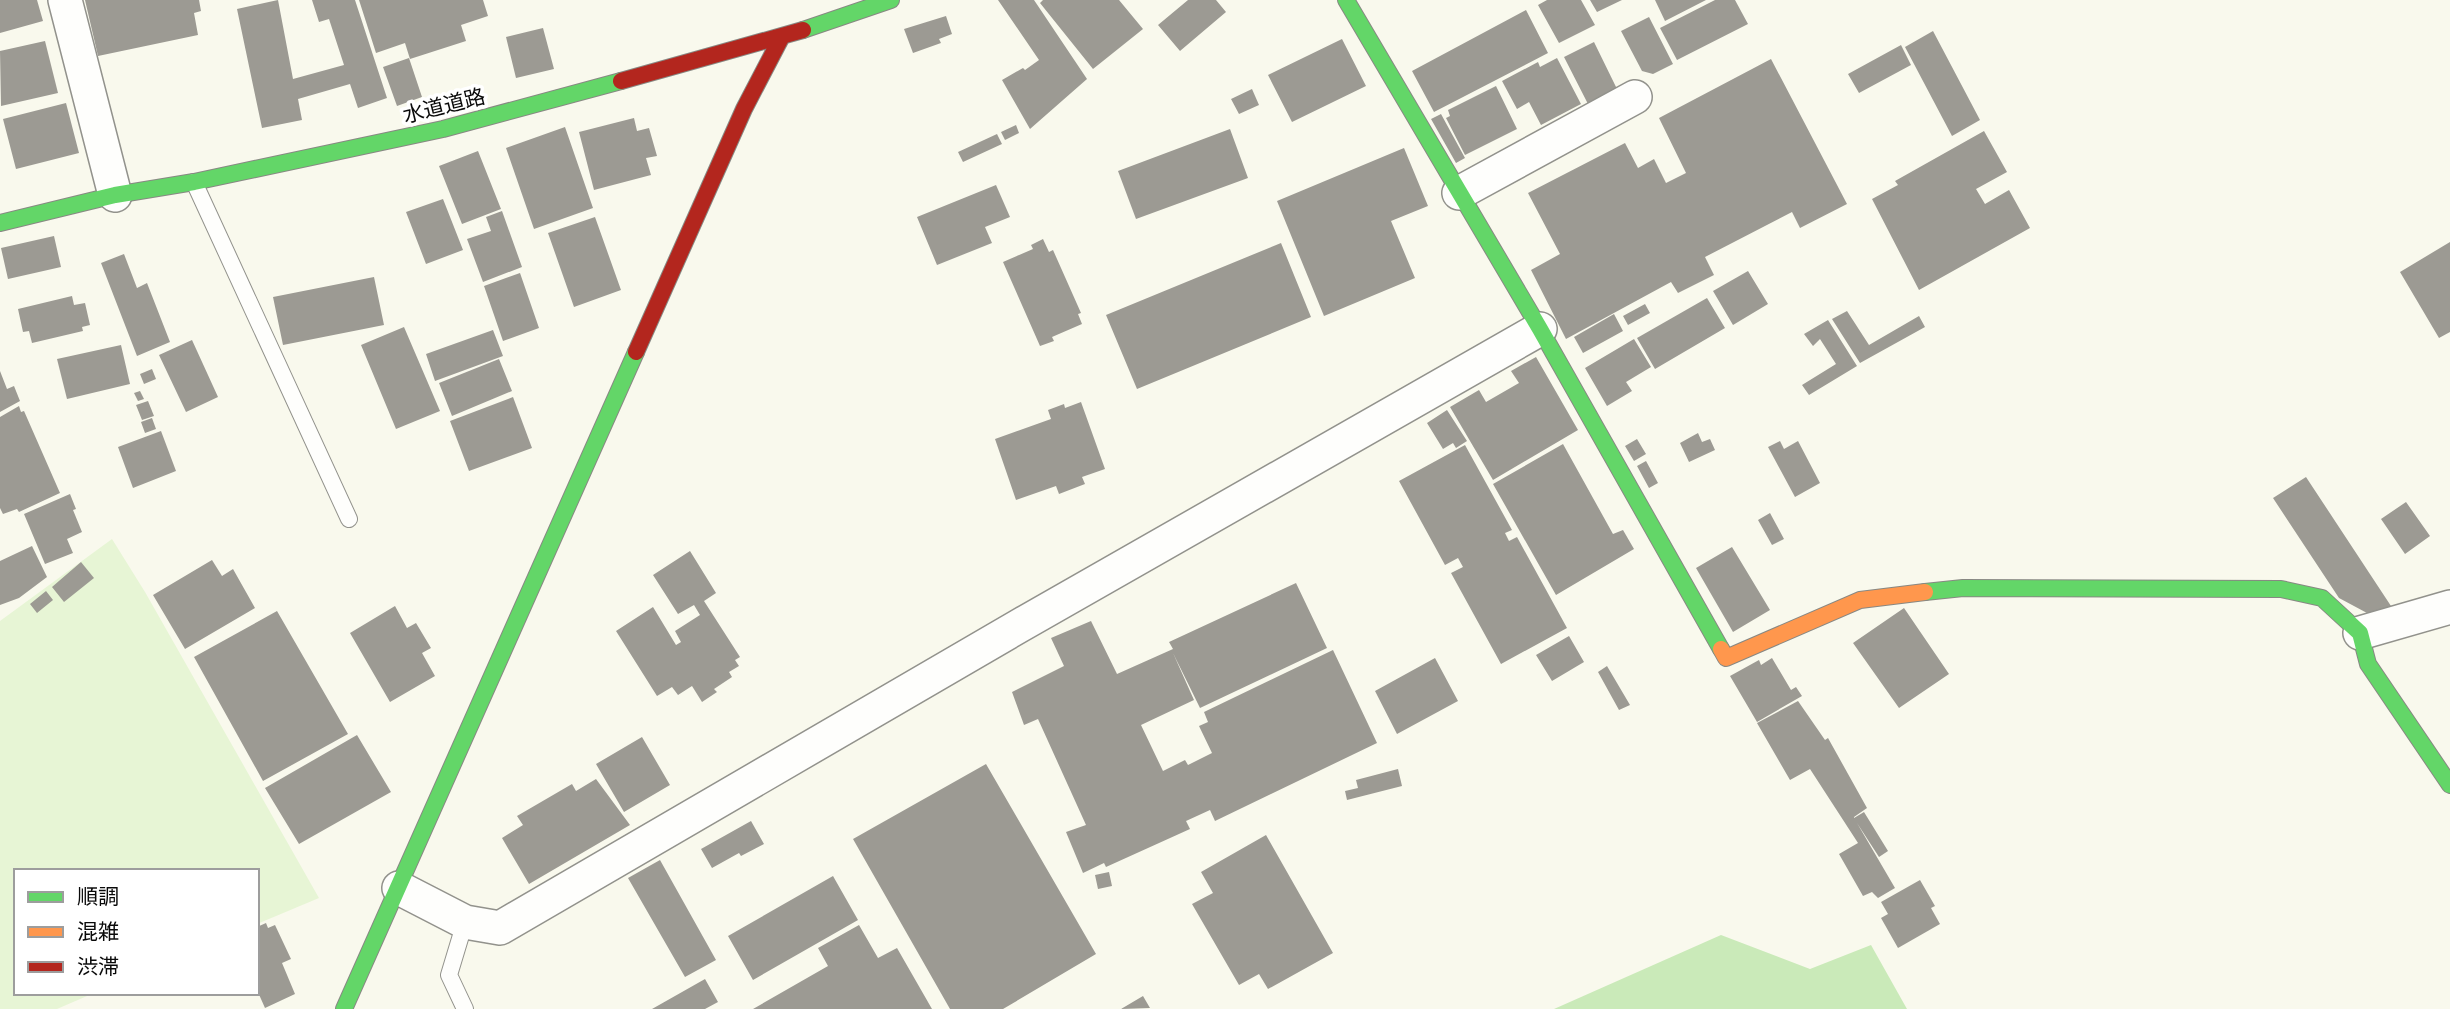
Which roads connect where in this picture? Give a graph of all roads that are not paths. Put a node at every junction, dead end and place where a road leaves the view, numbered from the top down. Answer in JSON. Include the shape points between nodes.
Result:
{"nodes":[{"id":1,"x":65,"y":0,"type":"edge"},
{"id":2,"x":891,"y":0,"type":"edge"},
{"id":3,"x":1346,"y":0,"type":"edge"},
{"id":4,"x":781,"y":38,"type":"junction"},
{"id":5,"x":1635,"y":97,"type":"dead end"},
{"id":6,"x":194,"y":182,"type":"junction"},
{"id":7,"x":1459,"y":193,"type":"junction"},
{"id":8,"x":115,"y":195,"type":"junction"},
{"id":9,"x":0,"y":223,"type":"edge"},
{"id":10,"x":1540,"y":329,"type":"junction"},
{"id":11,"x":349,"y":519,"type":"dead end"},
{"id":12,"x":2450,"y":607,"type":"edge"},
{"id":13,"x":2360,"y":632,"type":"junction"},
{"id":14,"x":2450,"y":785,"type":"edge"},
{"id":15,"x":399,"y":888,"type":"junction"},
{"id":16,"x":465,"y":922,"type":"junction"},
{"id":17,"x":344,"y":1009,"type":"edge"},
{"id":18,"x":465,"y":1009,"type":"edge"}],
"edges":[{"from":1,"to":8,"type":"street"},
{"from":2,"to":4,"type":"street","name":"水道道路"},
{"from":3,"to":7,"type":"street"},
{"from":4,"to":6,"type":"street","name":"水道道路","via":[[443,129]]},
{"from":4,"to":15,"type":"street","via":[[739,121]]},
{"from":5,"to":7,"type":"street"},
{"from":6,"to":8,"type":"street","name":"水道道路"},
{"from":6,"to":11,"type":"lane"},
{"from":7,"to":10,"type":"street"},
{"from":8,"to":9,"type":"street","name":"水道道路"},
{"from":10,"to":13,"type":"street","via":[[1726,658],[1860,600],[1963,588],[2281,589],[2322,598]]},
{"from":10,"to":16,"type":"street","via":[[500,928]]},
{"from":12,"to":13,"type":"street"},
{"from":13,"to":14,"type":"street","via":[[2368,664]]},
{"from":15,"to":16,"type":"street"},
{"from":15,"to":17,"type":"street"},
{"from":16,"to":18,"type":"lane","via":[[449,975]]}]}
